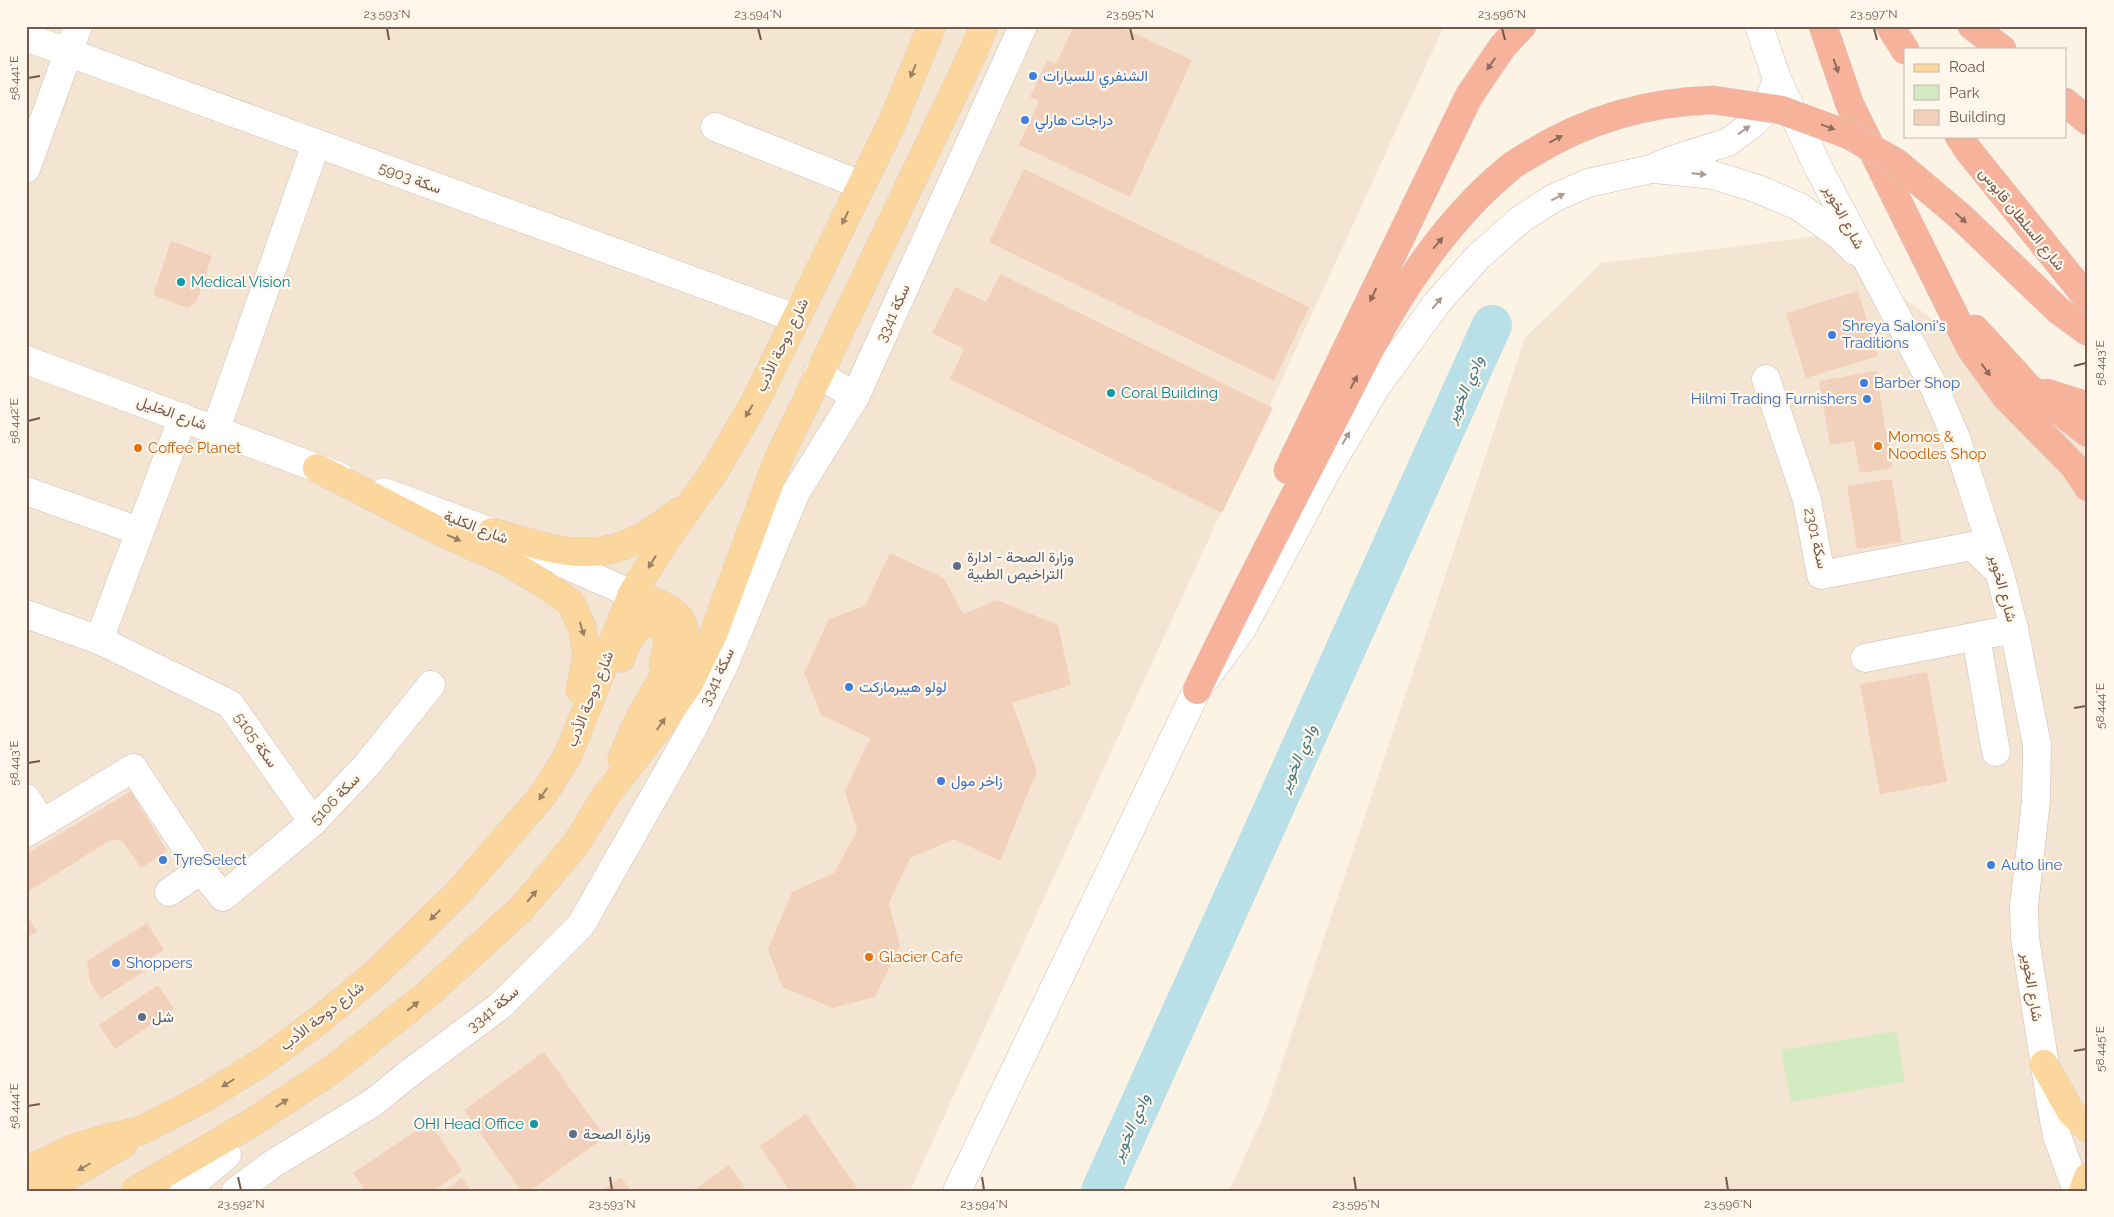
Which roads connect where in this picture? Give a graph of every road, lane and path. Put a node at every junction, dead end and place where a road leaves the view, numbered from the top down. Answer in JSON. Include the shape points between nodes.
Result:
{"nodes":[{"id":1,"x":78,"y":26,"type":"edge"},
{"id":2,"x":932,"y":26,"type":"edge"},
{"id":3,"x":984,"y":26,"type":"edge"},
{"id":4,"x":1023,"y":26,"type":"edge"},
{"id":5,"x":1522,"y":26,"type":"edge"},
{"id":6,"x":1759,"y":26,"type":"edge"},
{"id":7,"x":1823,"y":26,"type":"edge"},
{"id":8,"x":1972,"y":26,"type":"edge"},
{"id":9,"x":1891,"y":27,"type":"edge"},
{"id":10,"x":26,"y":37,"type":"edge"},
{"id":11,"x":1904,"y":48,"type":"edge"},
{"id":12,"x":2001,"y":48,"type":"edge"},
{"id":13,"x":70,"y":52,"type":"junction"},
{"id":14,"x":1777,"y":79,"type":"junction"},
{"id":15,"x":2066,"y":103,"type":"edge"},
{"id":16,"x":2088,"y":121,"type":"edge"},
{"id":17,"x":715,"y":127,"type":"dead end"},
{"id":18,"x":1960,"y":138,"type":"edge"},
{"id":19,"x":316,"y":144,"type":"junction"},
{"id":20,"x":26,"y":169,"type":"edge"},
{"id":21,"x":1651,"y":169,"type":"junction"},
{"id":22,"x":861,"y":185,"type":"junction"},
{"id":23,"x":1869,"y":265,"type":"junction"},
{"id":24,"x":1946,"y":297,"type":"junction"},
{"id":25,"x":2088,"y":300,"type":"edge"},
{"id":26,"x":795,"y":318,"type":"junction"},
{"id":27,"x":2088,"y":332,"type":"edge"},
{"id":28,"x":26,"y":360,"type":"edge"},
{"id":29,"x":818,"y":373,"type":"junction"},
{"id":30,"x":1766,"y":379,"type":"dead end"},
{"id":31,"x":2028,"y":387,"type":"junction"},
{"id":32,"x":855,"y":397,"type":"junction"},
{"id":33,"x":2088,"y":406,"type":"edge"},
{"id":34,"x":183,"y":417,"type":"junction"},
{"id":35,"x":216,"y":429,"type":"junction"},
{"id":36,"x":2088,"y":433,"type":"edge"},
{"id":37,"x":317,"y":468,"type":"junction"},
{"id":38,"x":2088,"y":487,"type":"edge"},
{"id":39,"x":26,"y":491,"type":"edge"},
{"id":40,"x":694,"y":501,"type":"junction"},
{"id":41,"x":139,"y":531,"type":"junction"},
{"id":42,"x":492,"y":532,"type":"junction"},
{"id":43,"x":2000,"y":574,"type":"junction"},
{"id":44,"x":632,"y":594,"type":"junction"},
{"id":45,"x":26,"y":614,"type":"edge"},
{"id":46,"x":2014,"y":629,"type":"junction"},
{"id":47,"x":1976,"y":637,"type":"junction"},
{"id":48,"x":99,"y":640,"type":"junction"},
{"id":49,"x":1865,"y":658,"type":"dead end"},
{"id":50,"x":431,"y":685,"type":"dead end"},
{"id":51,"x":1197,"y":690,"type":"junction"},
{"id":52,"x":653,"y":693,"type":"junction"},
{"id":53,"x":569,"y":752,"type":"junction"},
{"id":54,"x":1996,"y":752,"type":"dead end"},
{"id":55,"x":605,"y":797,"type":"junction"},
{"id":56,"x":26,"y":798,"type":"edge"},
{"id":57,"x":313,"y":822,"type":"junction"},
{"id":58,"x":34,"y":828,"type":"edge"},
{"id":59,"x":201,"y":870,"type":"junction"},
{"id":60,"x":169,"y":892,"type":"dead end"},
{"id":61,"x":2044,"y":1064,"type":"junction"},
{"id":62,"x":248,"y":1125,"type":"junction"},
{"id":63,"x":2088,"y":1128,"type":"edge"},
{"id":64,"x":140,"y":1131,"type":"junction"},
{"id":65,"x":71,"y":1149,"type":"junction"},
{"id":66,"x":26,"y":1150,"type":"edge"},
{"id":67,"x":228,"y":1155,"type":"junction"},
{"id":68,"x":26,"y":1171,"type":"edge"},
{"id":69,"x":2088,"y":1177,"type":"edge"},
{"id":70,"x":43,"y":1191,"type":"edge"},
{"id":71,"x":135,"y":1191,"type":"edge"},
{"id":72,"x":171,"y":1191,"type":"edge"},
{"id":73,"x":184,"y":1191,"type":"edge"},
{"id":74,"x":236,"y":1191,"type":"edge"},
{"id":75,"x":957,"y":1191,"type":"edge"},
{"id":76,"x":2077,"y":1191,"type":"edge"},
{"id":77,"x":2083,"y":1191,"type":"edge"}],
"edges":[{"from":1,"to":13,"type":"street"},
{"from":2,"to":22,"type":"main road","name":"شارع دوحة الأدب","one_way":true,"via":[[892,123]]},
{"from":3,"to":29,"type":"main road"},
{"from":4,"to":32,"type":"street","name":"سكة 3341"},
{"from":5,"to":51,"type":"highway","one_way":true,"via":[[1503,46],[1469,96],[1252,545],[1221,618]]},
{"from":6,"to":14,"type":"street","name":"شارع الخوير"},
{"from":7,"to":24,"type":"highway","one_way":true,"via":[[1850,105]]},
{"from":8,"to":12,"type":"highway"},
{"from":9,"to":11,"type":"highway"},
{"from":10,"to":13,"type":"street","name":"سكة 5903"},
{"from":13,"to":19,"type":"street","name":"سكة 5903"},
{"from":13,"to":20,"type":"street"},
{"from":21,"to":14,"type":"street","one_way":true,"via":[[1728,142],[1765,112]]},
{"from":14,"to":23,"type":"street","name":"شارع الخوير"},
{"from":15,"to":16,"type":"highway"},
{"from":17,"to":22,"type":"street"},
{"from":18,"to":25,"type":"highway","name":"شارع السلطان قابوس"},
{"from":19,"to":26,"type":"street","name":"سكة 5903"},
{"from":19,"to":35,"type":"street"},
{"from":21,"to":23,"type":"street","one_way":true,"via":[[1713,175],[1800,207],[1841,237]]},
{"from":51,"to":21,"type":"street","one_way":true,"via":[[1242,629],[1376,387],[1450,288],[1521,219],[1554,198],[1588,183]]},
{"from":22,"to":26,"type":"main road","name":"شارع دوحة الأدب","one_way":true},
{"from":23,"to":43,"type":"street","name":"شارع الخوير","via":[[1935,389],[1956,438]]},
{"from":24,"to":31,"type":"highway"},
{"from":24,"to":38,"type":"highway","one_way":true,"via":[[1971,349],[2006,397],[2074,466]]},
{"from":26,"to":40,"type":"main road","name":"شارع دوحة الأدب","one_way":true,"via":[[755,402]]},
{"from":51,"to":27,"type":"highway","one_way":true,"bridge":true,"via":[[1248,583],[1393,309],[1430,252],[1508,169],[1556,138],[1603,118],[1680,101],[1713,100],[1781,110],[1849,135],[1897,163],[1961,217],[2058,310]]},
{"from":28,"to":34,"type":"street","name":"شارع الخليل"},
{"from":29,"to":32,"type":"street"},
{"from":55,"to":29,"type":"main road","one_way":true,"via":[[689,684],[714,632],[778,460]]},
{"from":30,"to":43,"type":"street","name":"سكة 2301","via":[[1808,500],[1821,575],[1972,546]]},
{"from":31,"to":33,"type":"highway"},
{"from":31,"to":36,"type":"highway"},
{"from":32,"to":74,"type":"street","name":"سكة 3341","via":[[796,492],[724,665],[694,726],[581,925],[501,1005],[374,1102],[274,1163]]},
{"from":34,"to":35,"type":"street","name":"شارع الخليل"},
{"from":34,"to":41,"type":"street"},
{"from":35,"to":37,"type":"street","name":"شارع الخليل"},
{"from":37,"to":42,"type":"street","name":"شارع الكلية"},
{"from":37,"to":53,"type":"main road","one_way":true,"via":[[439,531],[504,560],[571,603],[582,627],[587,655]]},
{"from":39,"to":41,"type":"street"},
{"from":40,"to":42,"type":"main road","via":[[640,538],[613,549],[587,553],[563,551]]},
{"from":40,"to":44,"type":"main road","name":"شارع دوحة الأدب","one_way":true},
{"from":41,"to":48,"type":"street"},
{"from":42,"to":44,"type":"street","name":"شارع الكلية"},
{"from":43,"to":46,"type":"street","name":"شارع الخوير"},
{"from":44,"to":52,"type":"main road","via":[[665,607],[678,616],[684,629],[681,644]]},
{"from":44,"to":53,"type":"main road","name":"شارع دوحة الأدب"},
{"from":45,"to":48,"type":"street","name":"سكة 5105"},
{"from":46,"to":47,"type":"street"},
{"from":46,"to":61,"type":"street","name":"شارع الخوير","via":[[2037,745],[2036,801],[2024,906],[2025,938]]},
{"from":47,"to":49,"type":"street"},
{"from":47,"to":54,"type":"street"},
{"from":48,"to":57,"type":"street","name":"سكة 5105","via":[[230,704]]},
{"from":50,"to":57,"type":"street","name":"سكة 5106","via":[[366,766]]},
{"from":51,"to":75,"type":"street"},
{"from":52,"to":53,"type":"main road","via":[[667,644],[666,633],[650,623],[641,625],[632,635],[595,719]]},
{"from":52,"to":55,"type":"main road"},
{"from":53,"to":64,"type":"main road","name":"شارع دوحة الأدب","one_way":true,"via":[[518,826],[458,893],[375,974],[261,1063]]},
{"from":62,"to":55,"type":"main road","one_way":true,"via":[[332,1070],[444,980],[522,908],[576,844]]},
{"from":56,"to":58,"type":"street"},
{"from":57,"to":59,"type":"street","name":"سكة 5106","via":[[223,897]]},
{"from":58,"to":59,"type":"street","via":[[133,768]]},
{"from":59,"to":60,"type":"street"},
{"from":61,"to":63,"type":"main road","via":[[2071,1112]]},
{"from":61,"to":76,"type":"street","name":"شارع الخوير","via":[[2057,1136]]},
{"from":62,"to":67,"type":"main road"},
{"from":62,"to":71,"type":"main road"},
{"from":64,"to":65,"type":"main road","name":"شارع دوحة الأدب"},
{"from":64,"to":70,"type":"main road","one_way":true},
{"from":65,"to":66,"type":"main road"},
{"from":65,"to":68,"type":"main road","name":"شارع دوحة الأدب"},
{"from":67,"to":72,"type":"main road"},
{"from":67,"to":73,"type":"street"},
{"from":69,"to":77,"type":"main road"}]}
